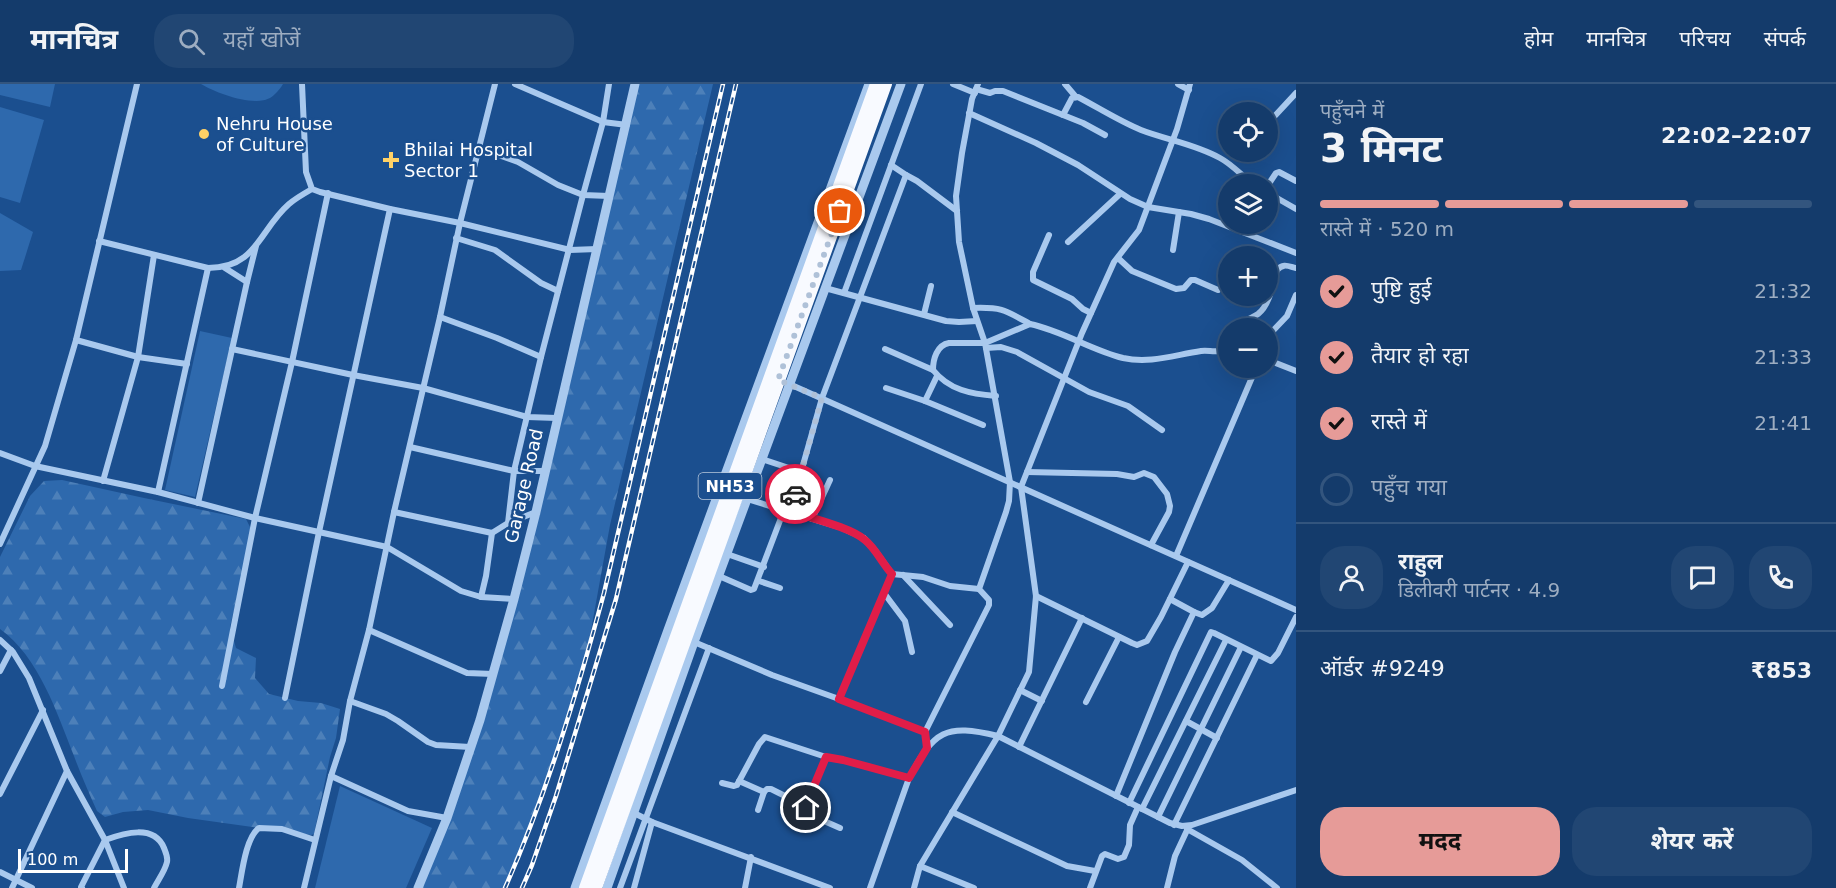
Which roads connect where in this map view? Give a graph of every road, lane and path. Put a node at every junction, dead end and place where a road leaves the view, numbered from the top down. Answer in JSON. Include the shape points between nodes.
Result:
{"nodes":[{"id":1,"x":136,"y":84,"type":"edge"},
{"id":2,"x":302,"y":84,"type":"edge"},
{"id":3,"x":495,"y":84,"type":"edge"},
{"id":4,"x":515,"y":84,"type":"edge"},
{"id":5,"x":609,"y":84,"type":"edge"},
{"id":6,"x":635,"y":84,"type":"edge"},
{"id":7,"x":869,"y":84,"type":"edge"},
{"id":8,"x":876,"y":84,"type":"edge"},
{"id":9,"x":886,"y":84,"type":"edge"},
{"id":10,"x":901,"y":84,"type":"edge"},
{"id":11,"x":921,"y":84,"type":"edge"},
{"id":12,"x":952,"y":84,"type":"edge"},
{"id":13,"x":1065,"y":84,"type":"edge"},
{"id":14,"x":1178,"y":84,"type":"edge"},
{"id":15,"x":1190,"y":87,"type":"edge"},
{"id":16,"x":976,"y":88,"type":"edge"},
{"id":17,"x":1296,"y":93,"type":"edge"},
{"id":18,"x":1076,"y":97,"type":"junction"},
{"id":19,"x":1278,"y":112,"type":"edge"},
{"id":20,"x":969,"y":113,"type":"junction"},
{"id":21,"x":1063,"y":115,"type":"junction"},
{"id":22,"x":603,"y":122,"type":"junction"},
{"id":23,"x":627,"y":125,"type":"junction"},
{"id":24,"x":1105,"y":135,"type":"dead end"},
{"id":25,"x":1173,"y":139,"type":"junction"},
{"id":26,"x":479,"y":148,"type":"junction"},
{"id":27,"x":891,"y":165,"type":"junction"},
{"id":28,"x":1241,"y":174,"type":"edge"},
{"id":29,"x":1275,"y":174,"type":"edge"},
{"id":30,"x":906,"y":175,"type":"junction"},
{"id":31,"x":1296,"y":181,"type":"edge"},
{"id":32,"x":312,"y":189,"type":"junction"},
{"id":33,"x":328,"y":193,"type":"junction"},
{"id":34,"x":1120,"y":194,"type":"junction"},
{"id":35,"x":583,"y":195,"type":"junction"},
{"id":36,"x":609,"y":196,"type":"junction"},
{"id":37,"x":1278,"y":199,"type":"edge"},
{"id":38,"x":1148,"y":207,"type":"junction"},
{"id":39,"x":390,"y":209,"type":"junction"},
{"id":40,"x":1296,"y":209,"type":"edge"},
{"id":41,"x":957,"y":212,"type":"junction"},
{"id":42,"x":1179,"y":212,"type":"junction"},
{"id":43,"x":460,"y":223,"type":"junction"},
{"id":44,"x":1049,"y":235,"type":"dead end"},
{"id":45,"x":456,"y":238,"type":"junction"},
{"id":46,"x":99,"y":241,"type":"junction"},
{"id":47,"x":1068,"y":242,"type":"dead end"},
{"id":48,"x":256,"y":246,"type":"junction"},
{"id":49,"x":597,"y":249,"type":"junction"},
{"id":50,"x":570,"y":250,"type":"junction"},
{"id":51,"x":1173,"y":250,"type":"dead end"},
{"id":52,"x":1296,"y":253,"type":"edge"},
{"id":53,"x":154,"y":255,"type":"junction"},
{"id":54,"x":1118,"y":258,"type":"junction"},
{"id":55,"x":208,"y":267,"type":"junction"},
{"id":56,"x":225,"y":268,"type":"junction"},
{"id":57,"x":1296,"y":268,"type":"edge"},
{"id":58,"x":247,"y":282,"type":"junction"},
{"id":59,"x":931,"y":286,"type":"dead end"},
{"id":60,"x":825,"y":288,"type":"junction"},
{"id":61,"x":1218,"y":290,"type":"dead end"},
{"id":62,"x":558,"y":291,"type":"junction"},
{"id":63,"x":844,"y":293,"type":"junction"},
{"id":64,"x":1296,"y":295,"type":"edge"},
{"id":65,"x":860,"y":297,"type":"junction"},
{"id":66,"x":973,"y":308,"type":"junction"},
{"id":67,"x":1091,"y":313,"type":"junction"},
{"id":68,"x":924,"y":314,"type":"junction"},
{"id":69,"x":440,"y":317,"type":"junction"},
{"id":70,"x":1248,"y":318,"type":"edge"},
{"id":71,"x":977,"y":321,"type":"junction"},
{"id":72,"x":1030,"y":324,"type":"junction"},
{"id":73,"x":1278,"y":325,"type":"edge"},
{"id":74,"x":76,"y":340,"type":"junction"},
{"id":75,"x":1079,"y":340,"type":"junction"},
{"id":76,"x":986,"y":346,"type":"junction"},
{"id":77,"x":232,"y":349,"type":"junction"},
{"id":78,"x":885,"y":349,"type":"dead end"},
{"id":79,"x":1218,"y":351,"type":"edge"},
{"id":80,"x":138,"y":357,"type":"junction"},
{"id":81,"x":541,"y":357,"type":"junction"},
{"id":82,"x":292,"y":362,"type":"junction"},
{"id":83,"x":187,"y":364,"type":"junction"},
{"id":84,"x":1278,"y":364,"type":"edge"},
{"id":85,"x":1296,"y":371,"type":"edge"},
{"id":86,"x":935,"y":373,"type":"junction"},
{"id":87,"x":353,"y":375,"type":"junction"},
{"id":88,"x":1064,"y":378,"type":"junction"},
{"id":89,"x":1252,"y":378,"type":"edge"},
{"id":90,"x":778,"y":380,"type":"junction"},
{"id":91,"x":790,"y":384,"type":"junction"},
{"id":92,"x":423,"y":388,"type":"junction"},
{"id":93,"x":886,"y":388,"type":"dead end"},
{"id":94,"x":996,"y":396,"type":"junction"},
{"id":95,"x":822,"y":398,"type":"junction"},
{"id":96,"x":925,"y":401,"type":"junction"},
{"id":97,"x":527,"y":417,"type":"junction"},
{"id":98,"x":557,"y":418,"type":"junction"},
{"id":99,"x":982,"y":425,"type":"dead end"},
{"id":100,"x":1162,"y":430,"type":"dead end"},
{"id":101,"x":410,"y":447,"type":"junction"},
{"id":102,"x":0,"y":453,"type":"edge"},
{"id":103,"x":762,"y":459,"type":"junction"},
{"id":104,"x":35,"y":466,"type":"junction"},
{"id":105,"x":514,"y":471,"type":"junction"},
{"id":106,"x":545,"y":471,"type":"junction"},
{"id":107,"x":801,"y":472,"type":"junction"},
{"id":108,"x":1027,"y":472,"type":"junction"},
{"id":109,"x":830,"y":480,"type":"dead end"},
{"id":110,"x":104,"y":481,"type":"junction"},
{"id":111,"x":1010,"y":482,"type":"junction"},
{"id":112,"x":1021,"y":487,"type":"junction"},
{"id":113,"x":158,"y":492,"type":"junction"},
{"id":114,"x":747,"y":499,"type":"junction"},
{"id":115,"x":198,"y":503,"type":"junction"},
{"id":116,"x":787,"y":510,"type":"junction"},
{"id":117,"x":394,"y":512,"type":"junction"},
{"id":118,"x":536,"y":512,"type":"junction"},
{"id":119,"x":255,"y":518,"type":"junction"},
{"id":120,"x":812,"y":519,"type":"junction"},
{"id":121,"x":508,"y":523,"type":"junction"},
{"id":122,"x":319,"y":532,"type":"junction"},
{"id":123,"x":492,"y":533,"type":"junction"},
{"id":124,"x":0,"y":544,"type":"edge"},
{"id":125,"x":1151,"y":545,"type":"junction"},
{"id":126,"x":387,"y":547,"type":"junction"},
{"id":127,"x":727,"y":554,"type":"junction"},
{"id":128,"x":1176,"y":556,"type":"junction"},
{"id":129,"x":1188,"y":562,"type":"junction"},
{"id":130,"x":764,"y":567,"type":"junction"},
{"id":131,"x":892,"y":574,"type":"junction"},
{"id":132,"x":903,"y":575,"type":"junction"},
{"id":133,"x":719,"y":576,"type":"junction"},
{"id":134,"x":759,"y":580,"type":"junction"},
{"id":135,"x":1229,"y":580,"type":"junction"},
{"id":136,"x":780,"y":588,"type":"dead end"},
{"id":137,"x":979,"y":590,"type":"junction"},
{"id":138,"x":884,"y":593,"type":"junction"},
{"id":139,"x":480,"y":597,"type":"junction"},
{"id":140,"x":1036,"y":597,"type":"junction"},
{"id":141,"x":514,"y":599,"type":"junction"},
{"id":142,"x":1170,"y":599,"type":"junction"},
{"id":143,"x":1296,"y":610,"type":"edge"},
{"id":144,"x":1194,"y":612,"type":"junction"},
{"id":145,"x":1296,"y":617,"type":"edge"},
{"id":146,"x":1082,"y":618,"type":"junction"},
{"id":147,"x":950,"y":625,"type":"dead end"},
{"id":148,"x":369,"y":630,"type":"junction"},
{"id":149,"x":1119,"y":637,"type":"junction"},
{"id":150,"x":0,"y":640,"type":"edge"},
{"id":151,"x":1226,"y":640,"type":"junction"},
{"id":152,"x":694,"y":642,"type":"junction"},
{"id":153,"x":1241,"y":647,"type":"junction"},
{"id":154,"x":709,"y":648,"type":"junction"},
{"id":155,"x":10,"y":650,"type":"junction"},
{"id":156,"x":912,"y":652,"type":"dead end"},
{"id":157,"x":1257,"y":655,"type":"junction"},
{"id":158,"x":0,"y":671,"type":"edge"},
{"id":159,"x":493,"y":674,"type":"junction"},
{"id":160,"x":222,"y":686,"type":"dead end"},
{"id":161,"x":672,"y":690,"type":"junction"},
{"id":162,"x":1020,"y":690,"type":"junction"},
{"id":163,"x":285,"y":698,"type":"dead end"},
{"id":164,"x":839,"y":699,"type":"junction"},
{"id":165,"x":350,"y":701,"type":"junction"},
{"id":166,"x":1042,"y":701,"type":"junction"},
{"id":167,"x":1086,"y":702,"type":"dead end"},
{"id":168,"x":43,"y":710,"type":"junction"},
{"id":169,"x":1186,"y":720,"type":"junction"},
{"id":170,"x":1201,"y":729,"type":"junction"},
{"id":171,"x":925,"y":732,"type":"junction"},
{"id":172,"x":998,"y":736,"type":"junction"},
{"id":173,"x":1216,"y":738,"type":"junction"},
{"id":174,"x":470,"y":747,"type":"junction"},
{"id":175,"x":1019,"y":747,"type":"junction"},
{"id":176,"x":927,"y":748,"type":"junction"},
{"id":177,"x":826,"y":757,"type":"junction"},
{"id":178,"x":67,"y":771,"type":"junction"},
{"id":179,"x":331,"y":776,"type":"junction"},
{"id":180,"x":909,"y":778,"type":"junction"},
{"id":181,"x":739,"y":782,"type":"junction"},
{"id":182,"x":722,"y":783,"type":"dead end"},
{"id":183,"x":1296,"y":790,"type":"edge"},
{"id":184,"x":764,"y":792,"type":"junction"},
{"id":185,"x":0,"y":794,"type":"edge"},
{"id":186,"x":1116,"y":796,"type":"junction"},
{"id":187,"x":802,"y":803,"type":"junction"},
{"id":188,"x":1129,"y":803,"type":"junction"},
{"id":189,"x":1140,"y":808,"type":"junction"},
{"id":190,"x":758,"y":810,"type":"dead end"},
{"id":191,"x":952,"y":812,"type":"junction"},
{"id":192,"x":634,"y":813,"type":"junction"},
{"id":193,"x":1158,"y":817,"type":"junction"},
{"id":194,"x":447,"y":818,"type":"junction"},
{"id":195,"x":649,"y":820,"type":"junction"},
{"id":196,"x":1174,"y":825,"type":"junction"},
{"id":197,"x":1188,"y":827,"type":"junction"},
{"id":198,"x":840,"y":828,"type":"dead end"},
{"id":199,"x":105,"y":840,"type":"junction"},
{"id":200,"x":315,"y":840,"type":"junction"},
{"id":201,"x":751,"y":857,"type":"junction"},
{"id":202,"x":920,"y":866,"type":"junction"},
{"id":203,"x":1095,"y":871,"type":"junction"},
{"id":204,"x":0,"y":872,"type":"edge"},
{"id":205,"x":15,"y":880,"type":"junction"},
{"id":206,"x":12,"y":888,"type":"edge"},
{"id":207,"x":32,"y":888,"type":"edge"},
{"id":208,"x":81,"y":888,"type":"edge"},
{"id":209,"x":124,"y":888,"type":"edge"},
{"id":210,"x":154,"y":888,"type":"edge"},
{"id":211,"x":239,"y":888,"type":"edge"},
{"id":212,"x":304,"y":888,"type":"edge"},
{"id":213,"x":418,"y":888,"type":"edge"},
{"id":214,"x":575,"y":888,"type":"edge"},
{"id":215,"x":585,"y":888,"type":"edge"},
{"id":216,"x":596,"y":888,"type":"edge"},
{"id":217,"x":607,"y":888,"type":"edge"},
{"id":218,"x":620,"y":888,"type":"edge"},
{"id":219,"x":634,"y":888,"type":"edge"},
{"id":220,"x":745,"y":888,"type":"edge"},
{"id":221,"x":830,"y":888,"type":"edge"},
{"id":222,"x":870,"y":888,"type":"edge"},
{"id":223,"x":914,"y":888,"type":"edge"},
{"id":224,"x":974,"y":888,"type":"edge"},
{"id":225,"x":1090,"y":888,"type":"edge"},
{"id":226,"x":1167,"y":888,"type":"edge"},
{"id":227,"x":1277,"y":888,"type":"edge"}],
"edges":[{"from":1,"to":46,"type":"street"},
{"from":2,"to":32,"type":"street","via":[[306,172]]},
{"from":3,"to":26,"type":"street"},
{"from":4,"to":22,"type":"street"},
{"from":5,"to":22,"type":"street"},
{"from":6,"to":23,"type":"street","name":"Garage Road"},
{"from":7,"to":214,"type":"street"},
{"from":8,"to":215,"type":"highway","number":"NH53"},
{"from":9,"to":90,"type":"highway","number":"NH53"},
{"from":10,"to":60,"type":"street"},
{"from":11,"to":27,"type":"street"},
{"from":12,"to":16,"type":"street"},
{"from":13,"to":18,"type":"street"},
{"from":14,"to":15,"type":"street"},
{"from":15,"to":25,"type":"street"},
{"from":16,"to":20,"type":"street"},
{"from":16,"to":21,"type":"street","via":[[990,93],[1003,91]]},
{"from":17,"to":19,"type":"street"},
{"from":18,"to":21,"type":"street"},
{"from":18,"to":25,"type":"street","via":[[1128,124]]},
{"from":20,"to":34,"type":"street","via":[[1078,165]]},
{"from":20,"to":41,"type":"street"},
{"from":21,"to":24,"type":"street"},
{"from":22,"to":23,"type":"street"},
{"from":22,"to":35,"type":"street"},
{"from":23,"to":36,"type":"street","name":"Garage Road"},
{"from":25,"to":28,"type":"street","via":[[1220,158]]},
{"from":25,"to":38,"type":"street"},
{"from":26,"to":35,"type":"street","via":[[518,162]]},
{"from":26,"to":43,"type":"street"},
{"from":27,"to":30,"type":"street"},
{"from":27,"to":63,"type":"street"},
{"from":29,"to":31,"type":"street","via":[[1279,172]]},
{"from":30,"to":41,"type":"street"},
{"from":30,"to":65,"type":"street"},
{"from":32,"to":33,"type":"street"},
{"from":32,"to":48,"type":"street","via":[[289,204]]},
{"from":33,"to":39,"type":"street"},
{"from":33,"to":82,"type":"street"},
{"from":34,"to":38,"type":"street"},
{"from":34,"to":47,"type":"street"},
{"from":35,"to":36,"type":"street"},
{"from":35,"to":50,"type":"street"},
{"from":36,"to":49,"type":"street","name":"Garage Road"},
{"from":37,"to":40,"type":"street"},
{"from":38,"to":42,"type":"street"},
{"from":38,"to":54,"type":"street","via":[[1139,230]]},
{"from":39,"to":43,"type":"street"},
{"from":39,"to":87,"type":"street"},
{"from":41,"to":66,"type":"street"},
{"from":42,"to":51,"type":"street"},
{"from":42,"to":52,"type":"street","via":[[1224,224]]},
{"from":43,"to":45,"type":"street"},
{"from":43,"to":50,"type":"street"},
{"from":44,"to":67,"type":"street","via":[[1033,280]]},
{"from":45,"to":62,"type":"street","via":[[495,250]]},
{"from":45,"to":69,"type":"street"},
{"from":46,"to":53,"type":"street"},
{"from":46,"to":74,"type":"street"},
{"from":48,"to":56,"type":"street"},
{"from":48,"to":58,"type":"street"},
{"from":49,"to":50,"type":"street"},
{"from":49,"to":98,"type":"street","name":"Garage Road"},
{"from":50,"to":62,"type":"street"},
{"from":53,"to":55,"type":"street"},
{"from":53,"to":80,"type":"street"},
{"from":54,"to":61,"type":"street","via":[[1132,270],[1176,289],[1195,280]]},
{"from":54,"to":67,"type":"street"},
{"from":55,"to":56,"type":"street"},
{"from":55,"to":83,"type":"street"},
{"from":56,"to":58,"type":"street"},
{"from":57,"to":70,"type":"street","via":[[1280,266],[1265,306]]},
{"from":58,"to":77,"type":"street"},
{"from":59,"to":68,"type":"street"},
{"from":60,"to":63,"type":"street"},
{"from":60,"to":91,"type":"street"},
{"from":62,"to":81,"type":"street"},
{"from":63,"to":65,"type":"street"},
{"from":64,"to":73,"type":"street"},
{"from":65,"to":68,"type":"street"},
{"from":65,"to":95,"type":"street"},
{"from":66,"to":71,"type":"street"},
{"from":66,"to":72,"type":"street","via":[[995,307]]},
{"from":67,"to":75,"type":"street"},
{"from":68,"to":71,"type":"street","via":[[952,322]]},
{"from":69,"to":81,"type":"street"},
{"from":69,"to":92,"type":"street"},
{"from":71,"to":76,"type":"street"},
{"from":72,"to":75,"type":"street"},
{"from":72,"to":76,"type":"street"},
{"from":74,"to":80,"type":"street"},
{"from":74,"to":104,"type":"street","via":[[45,446]]},
{"from":75,"to":79,"type":"street","via":[[1122,358],[1139,360]]},
{"from":75,"to":88,"type":"street"},
{"from":76,"to":86,"type":"street","via":[[943,344],[933,364]]},
{"from":76,"to":88,"type":"street","via":[[1009,348]]},
{"from":76,"to":94,"type":"street"},
{"from":77,"to":82,"type":"street"},
{"from":77,"to":115,"type":"street"},
{"from":78,"to":86,"type":"street"},
{"from":80,"to":83,"type":"street"},
{"from":80,"to":110,"type":"street"},
{"from":81,"to":97,"type":"street"},
{"from":82,"to":87,"type":"street"},
{"from":82,"to":119,"type":"street"},
{"from":83,"to":113,"type":"street"},
{"from":84,"to":85,"type":"street"},
{"from":86,"to":94,"type":"street","via":[[960,390]]},
{"from":86,"to":96,"type":"street"},
{"from":87,"to":92,"type":"street"},
{"from":87,"to":122,"type":"street"},
{"from":88,"to":100,"type":"street","via":[[1128,406]]},
{"from":88,"to":108,"type":"street"},
{"from":89,"to":128,"type":"street"},
{"from":90,"to":91,"type":"street"},
{"from":90,"to":161,"type":"highway","number":"NH53"},
{"from":91,"to":95,"type":"street"},
{"from":91,"to":103,"type":"street"},
{"from":92,"to":97,"type":"street"},
{"from":92,"to":101,"type":"street"},
{"from":93,"to":96,"type":"street"},
{"from":94,"to":111,"type":"street"},
{"from":95,"to":107,"type":"street"},
{"from":95,"to":111,"type":"street"},
{"from":96,"to":99,"type":"street"},
{"from":97,"to":98,"type":"street"},
{"from":97,"to":105,"type":"street"},
{"from":98,"to":106,"type":"street","name":"Garage Road"},
{"from":101,"to":105,"type":"street"},
{"from":101,"to":117,"type":"street"},
{"from":102,"to":104,"type":"street"},
{"from":103,"to":107,"type":"street"},
{"from":103,"to":114,"type":"street"},
{"from":104,"to":110,"type":"street"},
{"from":104,"to":124,"type":"street"},
{"from":105,"to":106,"type":"street"},
{"from":105,"to":121,"type":"street"},
{"from":106,"to":118,"type":"street","name":"Garage Road"},
{"from":107,"to":116,"type":"street"},
{"from":108,"to":112,"type":"street"},
{"from":108,"to":125,"type":"street","via":[[1150,475],[1167,494],[1170,506]]},
{"from":109,"to":120,"type":"street"},
{"from":110,"to":113,"type":"street"},
{"from":111,"to":112,"type":"street"},
{"from":111,"to":137,"type":"street","via":[[1006,512]]},
{"from":112,"to":125,"type":"street"},
{"from":112,"to":140,"type":"street"},
{"from":113,"to":115,"type":"street"},
{"from":114,"to":116,"type":"street"},
{"from":114,"to":127,"type":"street"},
{"from":115,"to":119,"type":"street"},
{"from":116,"to":120,"type":"street"},
{"from":116,"to":130,"type":"street"},
{"from":117,"to":123,"type":"street"},
{"from":117,"to":126,"type":"street"},
{"from":118,"to":121,"type":"street"},
{"from":118,"to":141,"type":"street","name":"Garage Road"},
{"from":119,"to":122,"type":"street"},
{"from":119,"to":160,"type":"street"},
{"from":120,"to":131,"type":"street","via":[[864,538]]},
{"from":121,"to":123,"type":"street"},
{"from":122,"to":126,"type":"street"},
{"from":122,"to":163,"type":"street"},
{"from":123,"to":139,"type":"street"},
{"from":125,"to":128,"type":"street"},
{"from":126,"to":139,"type":"street","via":[[461,591]]},
{"from":126,"to":148,"type":"street"},
{"from":127,"to":130,"type":"street"},
{"from":127,"to":133,"type":"street"},
{"from":128,"to":129,"type":"street"},
{"from":129,"to":135,"type":"street"},
{"from":129,"to":142,"type":"street"},
{"from":130,"to":134,"type":"street"},
{"from":131,"to":132,"type":"street"},
{"from":131,"to":138,"type":"street"},
{"from":132,"to":137,"type":"street"},
{"from":132,"to":147,"type":"street"},
{"from":133,"to":134,"type":"street","via":[[751,590]]},
{"from":133,"to":152,"type":"street"},
{"from":134,"to":136,"type":"street"},
{"from":135,"to":143,"type":"street"},
{"from":135,"to":144,"type":"street","via":[[1212,608],[1202,615]]},
{"from":137,"to":171,"type":"street","via":[[989,605]]},
{"from":138,"to":156,"type":"street","via":[[905,621]]},
{"from":138,"to":164,"type":"street"},
{"from":139,"to":141,"type":"street"},
{"from":140,"to":146,"type":"street"},
{"from":140,"to":162,"type":"street","via":[[1030,666]]},
{"from":141,"to":159,"type":"street","name":"Garage Road"},
{"from":142,"to":144,"type":"street"},
{"from":142,"to":149,"type":"street","via":[[1143,644]]},
{"from":144,"to":186,"type":"street"},
{"from":145,"to":157,"type":"street","via":[[1274,659]]},
{"from":146,"to":149,"type":"street"},
{"from":146,"to":166,"type":"street"},
{"from":148,"to":159,"type":"street","via":[[467,673]]},
{"from":148,"to":165,"type":"street"},
{"from":149,"to":167,"type":"street"},
{"from":150,"to":155,"type":"street"},
{"from":151,"to":153,"type":"street"},
{"from":151,"to":169,"type":"street"},
{"from":151,"to":188,"type":"street","via":[[1211,632],[1209,635]]},
{"from":152,"to":154,"type":"street"},
{"from":152,"to":161,"type":"street"},
{"from":153,"to":157,"type":"street"},
{"from":153,"to":170,"type":"street"},
{"from":154,"to":164,"type":"street"},
{"from":154,"to":195,"type":"street"},
{"from":155,"to":158,"type":"street"},
{"from":155,"to":168,"type":"street","via":[[29,678]]},
{"from":157,"to":173,"type":"street"},
{"from":159,"to":174,"type":"street","name":"Garage Road"},
{"from":161,"to":192,"type":"street"},
{"from":161,"to":216,"type":"highway","number":"NH53"},
{"from":162,"to":166,"type":"street"},
{"from":162,"to":172,"type":"street"},
{"from":164,"to":171,"type":"street"},
{"from":165,"to":174,"type":"street","via":[[386,714],[428,742]]},
{"from":165,"to":179,"type":"street"},
{"from":166,"to":175,"type":"street"},
{"from":168,"to":178,"type":"street"},
{"from":168,"to":185,"type":"street"},
{"from":169,"to":170,"type":"street"},
{"from":169,"to":189,"type":"street"},
{"from":170,"to":173,"type":"street"},
{"from":170,"to":193,"type":"street"},
{"from":171,"to":176,"type":"street"},
{"from":172,"to":175,"type":"street"},
{"from":172,"to":176,"type":"street","via":[[953,730]]},
{"from":172,"to":191,"type":"street"},
{"from":173,"to":196,"type":"street"},
{"from":174,"to":194,"type":"street","name":"Garage Road"},
{"from":175,"to":186,"type":"street"},
{"from":176,"to":180,"type":"street"},
{"from":177,"to":180,"type":"street"},
{"from":177,"to":181,"type":"street","via":[[765,737]]},
{"from":177,"to":187,"type":"street","via":[[809,798]]},
{"from":178,"to":199,"type":"street"},
{"from":178,"to":205,"type":"street"},
{"from":179,"to":194,"type":"street","via":[[408,811]]},
{"from":179,"to":200,"type":"street"},
{"from":180,"to":222,"type":"street"},
{"from":181,"to":182,"type":"street","via":[[734,786]]},
{"from":181,"to":184,"type":"street"},
{"from":183,"to":197,"type":"street"},
{"from":184,"to":187,"type":"street","via":[[771,789]]},
{"from":184,"to":190,"type":"street"},
{"from":186,"to":188,"type":"street"},
{"from":187,"to":198,"type":"street","via":[[814,817]]},
{"from":188,"to":189,"type":"street"},
{"from":189,"to":193,"type":"street"},
{"from":189,"to":203,"type":"street","via":[[1130,825],[1124,857],[1105,854]]},
{"from":191,"to":202,"type":"street"},
{"from":191,"to":203,"type":"street","via":[[1066,866]]},
{"from":192,"to":195,"type":"street"},
{"from":192,"to":217,"type":"street"},
{"from":193,"to":196,"type":"street"},
{"from":194,"to":213,"type":"street","name":"Garage Road"},
{"from":195,"to":201,"type":"street"},
{"from":195,"to":218,"type":"street"},
{"from":195,"to":219,"type":"street"},
{"from":196,"to":197,"type":"street"},
{"from":197,"to":226,"type":"street","via":[[1171,866]]},
{"from":197,"to":227,"type":"street","via":[[1242,860]]},
{"from":199,"to":208,"type":"street"},
{"from":199,"to":209,"type":"street"},
{"from":199,"to":210,"type":"street","via":[[143,832],[161,841],[167,863]]},
{"from":200,"to":211,"type":"street","via":[[282,829],[255,830]]},
{"from":200,"to":212,"type":"street"},
{"from":201,"to":220,"type":"street"},
{"from":201,"to":221,"type":"street"},
{"from":202,"to":223,"type":"street"},
{"from":202,"to":224,"type":"street"},
{"from":203,"to":225,"type":"street"},
{"from":204,"to":205,"type":"street"},
{"from":205,"to":206,"type":"street"},
{"from":205,"to":207,"type":"street"}]}
